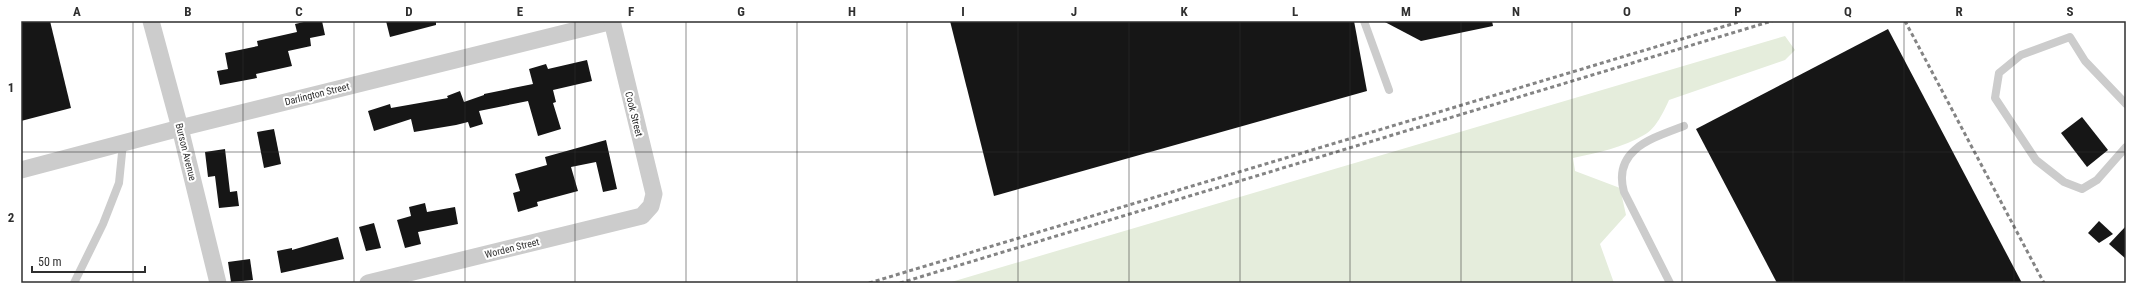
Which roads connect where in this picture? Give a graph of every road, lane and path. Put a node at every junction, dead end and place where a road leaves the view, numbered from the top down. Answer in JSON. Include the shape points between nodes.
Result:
{"nodes":[{"id":1,"x":151,"y":21,"type":"edge"},
{"id":2,"x":612,"y":21,"type":"edge"},
{"id":3,"x":1364,"y":21,"type":"edge"},
{"id":4,"x":1389,"y":90,"type":"dead end"},
{"id":5,"x":2126,"y":104,"type":"edge"},
{"id":6,"x":1684,"y":126,"type":"dead end"},
{"id":7,"x":180,"y":128,"type":"junction"},
{"id":8,"x":123,"y":143,"type":"junction"},
{"id":9,"x":2126,"y":147,"type":"edge"},
{"id":10,"x":21,"y":170,"type":"edge"},
{"id":11,"x":651,"y":206,"type":"joint"},
{"id":12,"x":74,"y":283,"type":"edge"},
{"id":13,"x":218,"y":283,"type":"edge"},
{"id":14,"x":368,"y":283,"type":"edge"},
{"id":15,"x":1670,"y":283,"type":"edge"}],
"edges":[{"from":1,"to":7,"type":"street","name":"Burson Avenue"},
{"from":2,"to":7,"type":"street","name":"Darlington Street"},
{"from":2,"to":11,"type":"street","name":"Cook Street","via":[[654,194]]},
{"from":3,"to":4,"type":"lane"},
{"from":5,"to":9,"type":"lane","via":[[2085,61],[2070,37],[2021,54],[1999,73],[1995,98],[2036,160],[2064,182],[2082,189],[2097,180]]},
{"from":6,"to":15,"type":"lane","via":[[1634,149],[1626,160],[1621,176],[1624,192]]},
{"from":7,"to":8,"type":"street","name":"Darlington Street"},
{"from":7,"to":13,"type":"street","name":"Burson Avenue"},
{"from":8,"to":10,"type":"street","name":"Darlington Street"},
{"from":8,"to":12,"type":"lane","via":[[119,183],[103,224]]},
{"from":11,"to":14,"type":"street","name":"Worden Street","via":[[642,216]]}]}
